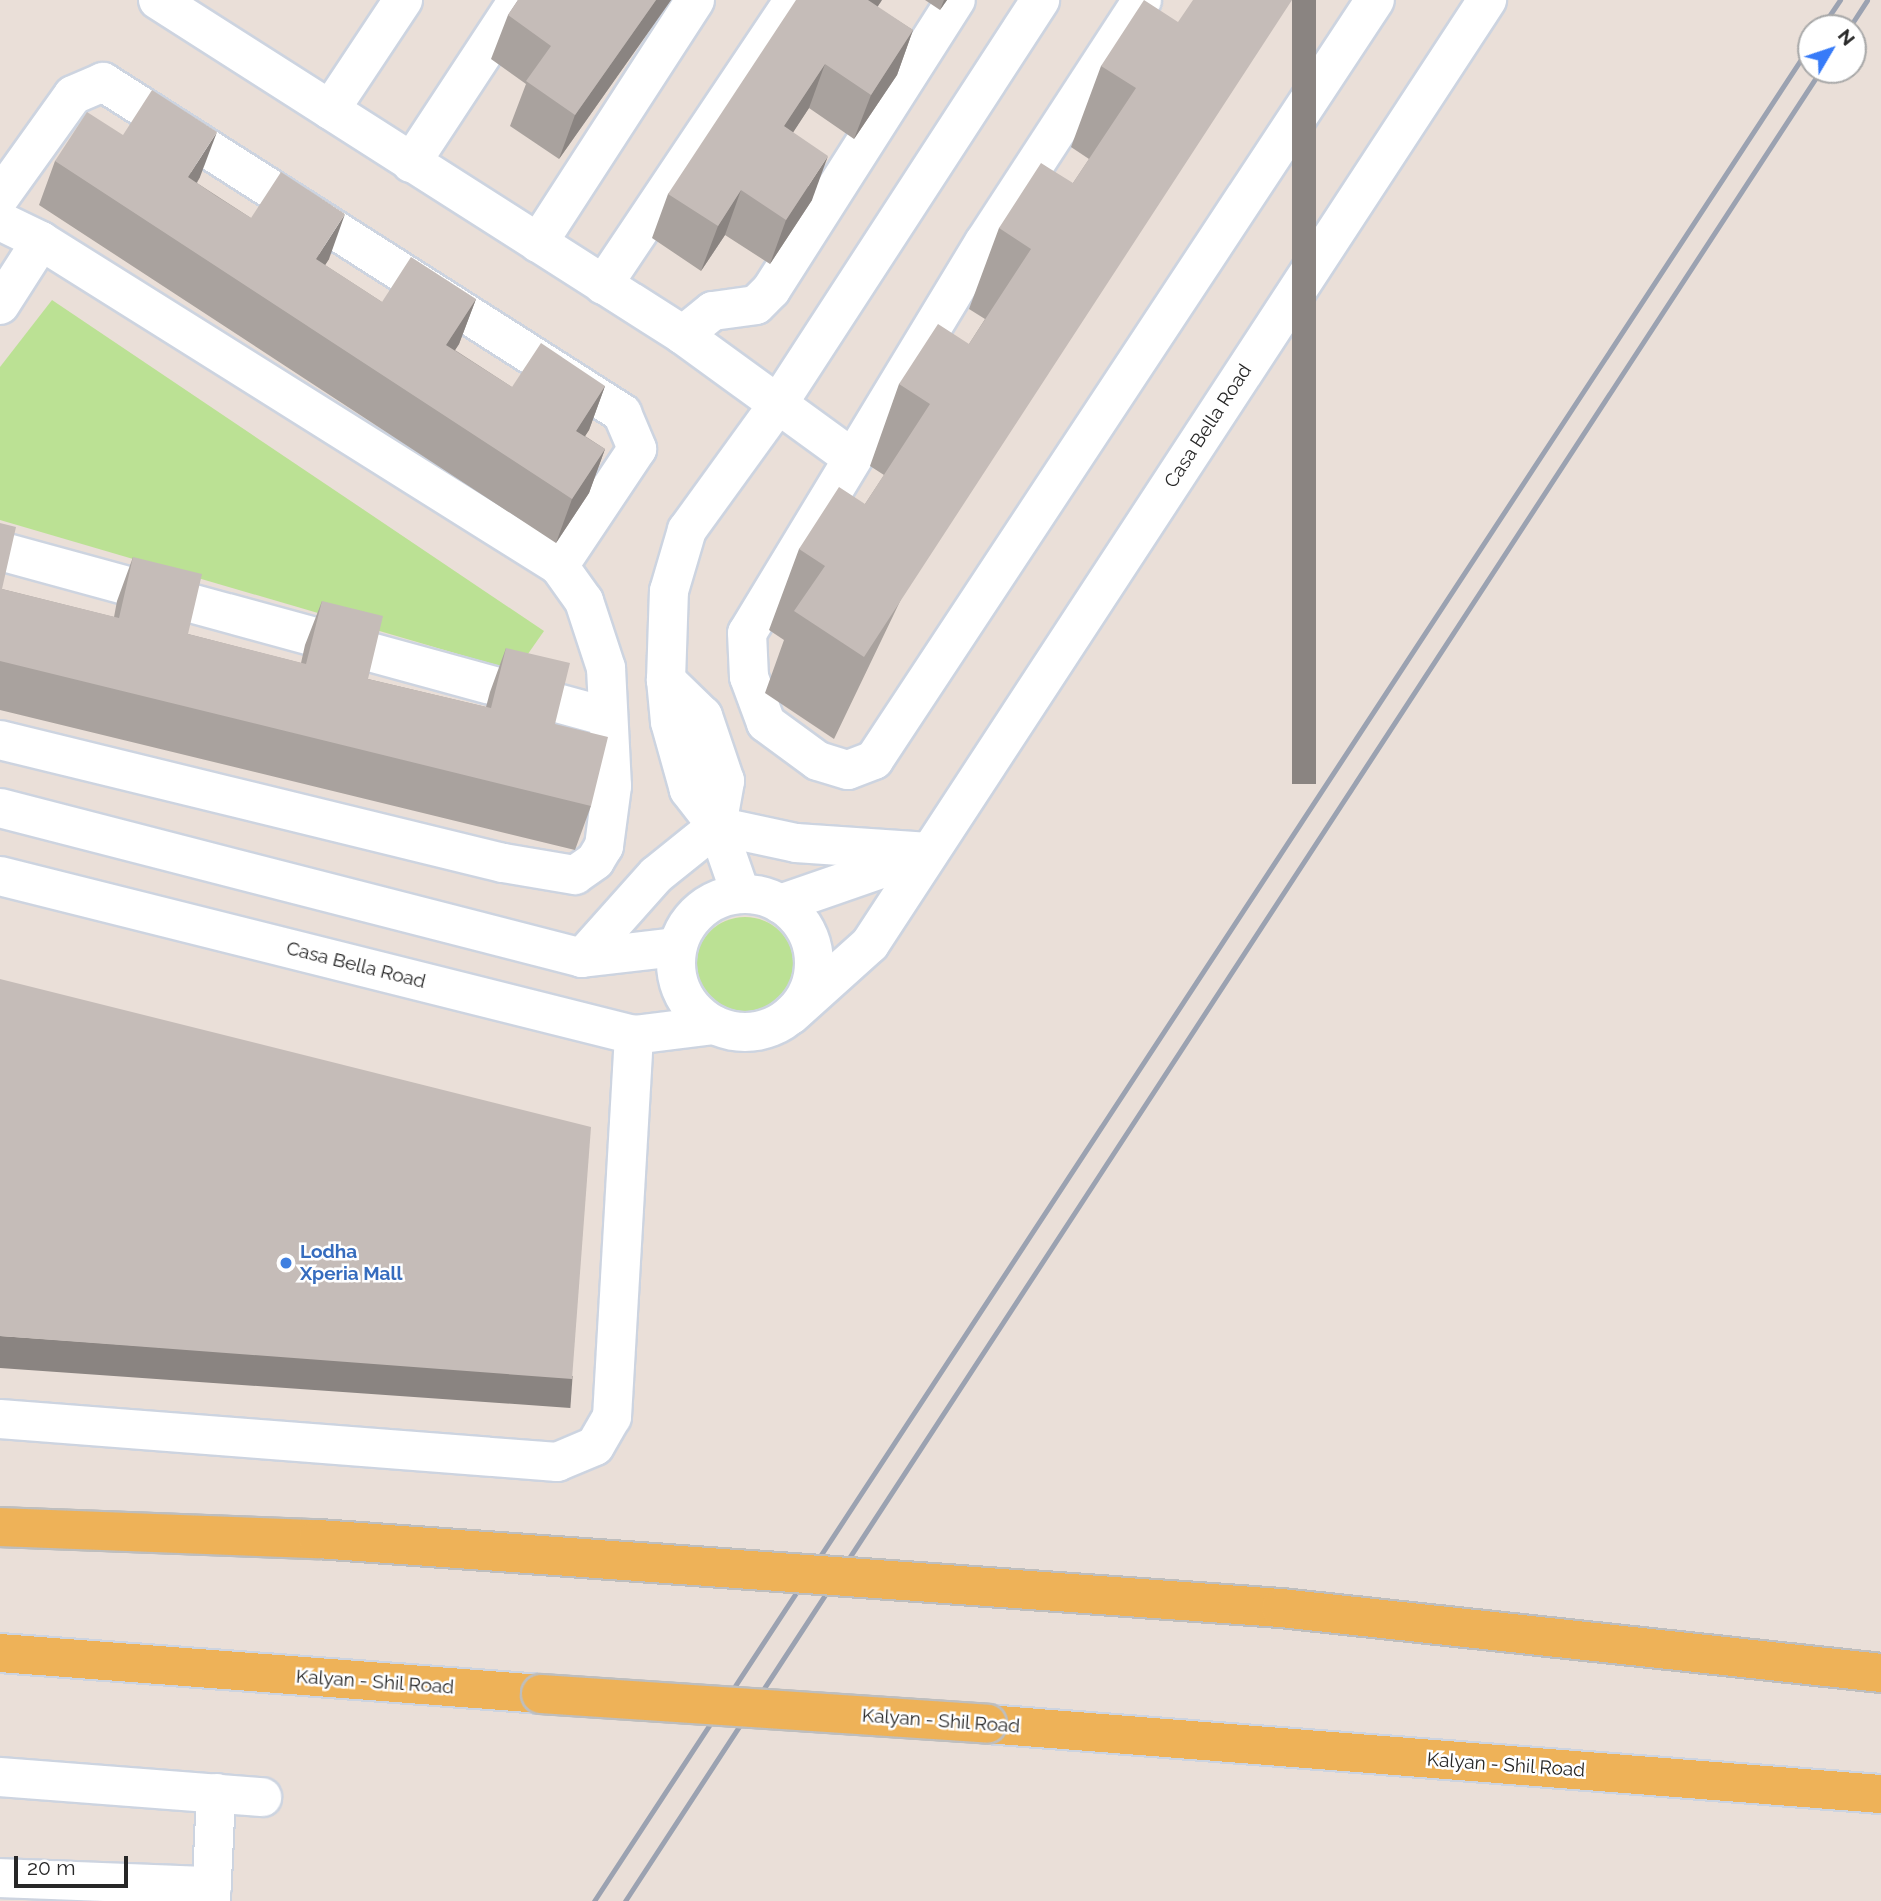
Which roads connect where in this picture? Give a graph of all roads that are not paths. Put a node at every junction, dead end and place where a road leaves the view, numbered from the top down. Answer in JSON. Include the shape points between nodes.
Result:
{"nodes":[{"id":1,"x":158,"y":0,"type":"edge"},
{"id":2,"x":403,"y":0,"type":"edge"},
{"id":3,"x":518,"y":0,"type":"edge"},
{"id":4,"x":695,"y":0,"type":"edge"},
{"id":5,"x":794,"y":0,"type":"edge"},
{"id":6,"x":956,"y":0,"type":"edge"},
{"id":7,"x":1040,"y":0,"type":"edge"},
{"id":8,"x":1142,"y":0,"type":"edge"},
{"id":9,"x":1375,"y":0,"type":"edge"},
{"id":10,"x":1487,"y":0,"type":"edge"},
{"id":11,"x":211,"y":13,"type":"edge"},
{"id":12,"x":330,"y":110,"type":"junction"},
{"id":13,"x":411,"y":163,"type":"junction"},
{"id":14,"x":0,"y":197,"type":"edge"},
{"id":15,"x":0,"y":221,"type":"edge"},
{"id":16,"x":41,"y":241,"type":"junction"},
{"id":17,"x":538,"y":243,"type":"junction"},
{"id":18,"x":603,"y":285,"type":"junction"},
{"id":19,"x":0,"y":305,"type":"edge"},
{"id":20,"x":683,"y":335,"type":"junction"},
{"id":21,"x":776,"y":407,"type":"junction"},
{"id":22,"x":852,"y":458,"type":"junction"},
{"id":23,"x":0,"y":551,"type":"edge"},
{"id":24,"x":559,"y":566,"type":"junction"},
{"id":25,"x":608,"y":717,"type":"junction"},
{"id":26,"x":0,"y":740,"type":"edge"},
{"id":27,"x":0,"y":808,"type":"edge"},
{"id":28,"x":717,"y":826,"type":"junction"},
{"id":29,"x":929,"y":852,"type":"junction"},
{"id":30,"x":0,"y":876,"type":"edge"},
{"id":31,"x":740,"y":892,"type":"junction"},
{"id":32,"x":780,"y":904,"type":"junction"},
{"id":33,"x":677,"y":947,"type":"junction"},
{"id":34,"x":582,"y":958,"type":"junction"},
{"id":35,"x":791,"y":1015,"type":"junction"},
{"id":36,"x":713,"y":1025,"type":"junction"},
{"id":37,"x":634,"y":1035,"type":"junction"},
{"id":38,"x":0,"y":1419,"type":"edge"},
{"id":39,"x":0,"y":1527,"type":"edge"},
{"id":40,"x":0,"y":1653,"type":"edge"},
{"id":41,"x":1881,"y":1673,"type":"edge"},
{"id":42,"x":0,"y":1777,"type":"edge"},
{"id":43,"x":216,"y":1793,"type":"junction"},
{"id":44,"x":1881,"y":1794,"type":"edge"},
{"id":45,"x":262,"y":1797,"type":"dead end"},
{"id":46,"x":0,"y":1878,"type":"edge"},
{"id":47,"x":212,"y":1893,"type":"edge"}],
"edges":[{"from":1,"to":11,"type":"street"},
{"from":2,"to":12,"type":"street"},
{"from":3,"to":13,"type":"street"},
{"from":4,"to":17,"type":"street"},
{"from":5,"to":18,"type":"street"},
{"from":6,"to":20,"type":"street","via":[[771,290],[756,306],[713,311]]},
{"from":7,"to":21,"type":"street"},
{"from":8,"to":22,"type":"street","via":[[984,242]]},
{"from":9,"to":22,"type":"street","via":[[874,760],[848,770],[818,761],[766,723],[749,677],[747,633]]},
{"from":10,"to":29,"type":"street","name":"Casa Bella Road"},
{"from":11,"to":12,"type":"street"},
{"from":12,"to":13,"type":"street"},
{"from":13,"to":17,"type":"street"},
{"from":14,"to":24,"type":"street","via":[[73,95],[103,82],[622,413],[637,449]]},
{"from":15,"to":16,"type":"street"},
{"from":16,"to":19,"type":"street"},
{"from":16,"to":24,"type":"street"},
{"from":17,"to":18,"type":"street"},
{"from":18,"to":20,"type":"street"},
{"from":20,"to":21,"type":"street"},
{"from":21,"to":22,"type":"street"},
{"from":21,"to":28,"type":"street","via":[[687,530],[669,591],[666,680],[703,716],[724,781]]},
{"from":23,"to":25,"type":"street"},
{"from":24,"to":25,"type":"street","via":[[584,601],[607,668]]},
{"from":25,"to":26,"type":"street","via":[[612,786],[604,846],[595,861],[575,875],[503,863]]},
{"from":27,"to":34,"type":"street"},
{"from":28,"to":29,"type":"street","via":[[796,843]]},
{"from":28,"to":31,"type":"street"},
{"from":28,"to":34,"type":"street","via":[[656,875]]},
{"from":29,"to":32,"type":"street"},
{"from":29,"to":35,"type":"street","name":"Casa Bella Road","via":[[870,944]]},
{"from":30,"to":37,"type":"street","name":"Casa Bella Road"},
{"from":31,"to":32,"type":"street"},
{"from":31,"to":33,"type":"street","via":[[693,917]]},
{"from":32,"to":35,"type":"street","via":[[796,917],[813,957],[808,988]]},
{"from":33,"to":34,"type":"street"},
{"from":33,"to":36,"type":"street","via":[[682,992],[695,1012]]},
{"from":35,"to":36,"type":"street","name":"Casa Bella Road","via":[[754,1032]]},
{"from":36,"to":37,"type":"street","name":"Casa Bella Road"},
{"from":37,"to":38,"type":"street","via":[[612,1417],[595,1446],[557,1462]]},
{"from":39,"to":41,"type":"main road","bridge":true,"via":[[332,1539],[1281,1608]]},
{"from":40,"to":44,"type":"main road","name":"Kalyan - Shil Road","bridge":true},
{"from":42,"to":43,"type":"street"},
{"from":43,"to":45,"type":"street"},
{"from":43,"to":47,"type":"street"},
{"from":46,"to":47,"type":"street"}]}
